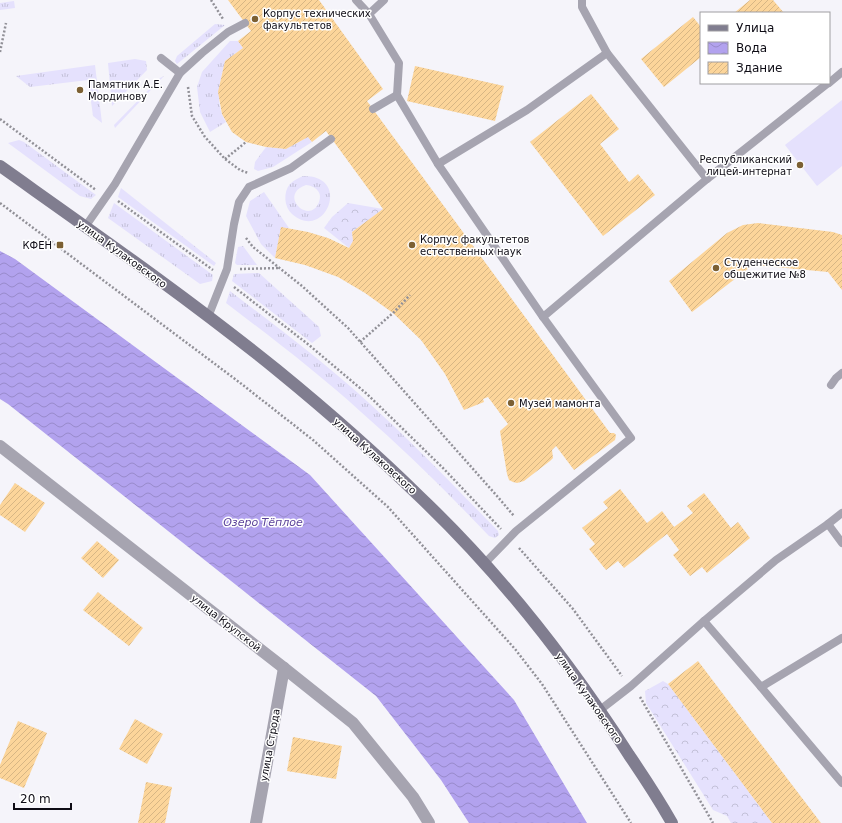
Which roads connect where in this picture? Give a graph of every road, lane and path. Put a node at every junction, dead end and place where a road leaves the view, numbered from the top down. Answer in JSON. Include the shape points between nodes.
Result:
{"nodes":[{"id":1,"x":211,"y":0,"type":"edge"},
{"id":2,"x":356,"y":0,"type":"edge"},
{"id":3,"x":384,"y":0,"type":"edge"},
{"id":4,"x":582,"y":0,"type":"edge"},
{"id":5,"x":369,"y":14,"type":"junction"},
{"id":6,"x":6,"y":23,"type":"dead end"},
{"id":7,"x":245,"y":23,"type":"joint"},
{"id":8,"x":0,"y":52,"type":"edge"},
{"id":9,"x":607,"y":53,"type":"junction"},
{"id":10,"x":161,"y":58,"type":"dead end"},
{"id":11,"x":842,"y":72,"type":"edge"},
{"id":12,"x":180,"y":73,"type":"junction"},
{"id":13,"x":191,"y":81,"type":"dead end"},
{"id":14,"x":830,"y":82,"type":"edge"},
{"id":15,"x":828,"y":84,"type":"edge"},
{"id":16,"x":397,"y":95,"type":"junction"},
{"id":17,"x":373,"y":109,"type":"dead end"},
{"id":18,"x":0,"y":119,"type":"edge"},
{"id":19,"x":331,"y":139,"type":"dead end"},
{"id":20,"x":246,"y":142,"type":"dead end"},
{"id":21,"x":225,"y":160,"type":"junction"},
{"id":22,"x":438,"y":164,"type":"junction"},
{"id":23,"x":0,"y":166,"type":"edge"},
{"id":24,"x":707,"y":179,"type":"junction"},
{"id":25,"x":265,"y":180,"type":"junction"},
{"id":26,"x":107,"y":196,"type":"junction"},
{"id":27,"x":0,"y":203,"type":"edge"},
{"id":28,"x":234,"y":224,"type":"junction"},
{"id":29,"x":85,"y":227,"type":"junction"},
{"id":30,"x":279,"y":268,"type":"junction"},
{"id":31,"x":227,"y":269,"type":"junction"},
{"id":32,"x":213,"y":270,"type":"junction"},
{"id":33,"x":223,"y":278,"type":"junction"},
{"id":34,"x":410,"y":295,"type":"dead end"},
{"id":35,"x":208,"y":317,"type":"junction"},
{"id":36,"x":543,"y":317,"type":"junction"},
{"id":37,"x":360,"y":342,"type":"junction"},
{"id":38,"x":842,"y":373,"type":"edge"},
{"id":39,"x":831,"y":385,"type":"dead end"},
{"id":40,"x":0,"y":446,"type":"edge"},
{"id":41,"x":842,"y":513,"type":"edge"},
{"id":42,"x":828,"y":524,"type":"junction"},
{"id":43,"x":513,"y":534,"type":"junction"},
{"id":44,"x":842,"y":543,"type":"edge"},
{"id":45,"x":485,"y":563,"type":"junction"},
{"id":46,"x":704,"y":621,"type":"junction"},
{"id":47,"x":842,"y":638,"type":"edge"},
{"id":48,"x":284,"y":668,"type":"junction"},
{"id":49,"x":631,"y":686,"type":"junction"},
{"id":50,"x":761,"y":687,"type":"junction"},
{"id":51,"x":600,"y":710,"type":"junction"},
{"id":52,"x":842,"y":783,"type":"edge"},
{"id":53,"x":256,"y":823,"type":"edge"},
{"id":54,"x":429,"y":823,"type":"edge"},
{"id":55,"x":631,"y":823,"type":"edge"},
{"id":56,"x":672,"y":823,"type":"edge"},
{"id":57,"x":713,"y":823,"type":"edge"}],
"edges":[{"from":1,"to":7,"type":"path","via":[[223,19]]},
{"from":2,"to":5,"type":"lane"},
{"from":3,"to":5,"type":"lane"},
{"from":4,"to":9,"type":"lane","via":[[582,7]]},
{"from":5,"to":16,"type":"lane","via":[[399,63]]},
{"from":6,"to":8,"type":"path"},
{"from":7,"to":12,"type":"lane","via":[[228,32]]},
{"from":9,"to":22,"type":"lane","via":[[527,110]]},
{"from":9,"to":24,"type":"lane"},
{"from":10,"to":12,"type":"lane"},
{"from":11,"to":14,"type":"lane"},
{"from":12,"to":26,"type":"lane"},
{"from":13,"to":21,"type":"path","via":[[188,87],[192,116],[205,137]]},
{"from":15,"to":24,"type":"lane"},
{"from":16,"to":17,"type":"lane"},
{"from":16,"to":22,"type":"lane"},
{"from":18,"to":26,"type":"path"},
{"from":19,"to":25,"type":"lane","via":[[291,168]]},
{"from":20,"to":21,"type":"path"},
{"from":21,"to":25,"type":"path","via":[[240,170]]},
{"from":22,"to":36,"type":"lane"},
{"from":23,"to":29,"type":"main road","name":"улица Кулаковского"},
{"from":24,"to":36,"type":"lane"},
{"from":25,"to":28,"type":"lane","via":[[249,187],[239,202]]},
{"from":26,"to":29,"type":"lane"},
{"from":26,"to":32,"type":"path"},
{"from":27,"to":55,"type":"path","via":[[239,382],[313,440],[388,507],[515,649],[542,684]]},
{"from":28,"to":30,"type":"path","via":[[253,247]]},
{"from":28,"to":31,"type":"lane"},
{"from":29,"to":35,"type":"main road","name":"улица Кулаковского"},
{"from":30,"to":31,"type":"path"},
{"from":30,"to":37,"type":"path"},
{"from":31,"to":32,"type":"path"},
{"from":31,"to":33,"type":"lane"},
{"from":32,"to":33,"type":"path"},
{"from":33,"to":35,"type":"lane"},
{"from":33,"to":43,"type":"path","via":[[367,394]]},
{"from":34,"to":37,"type":"path"},
{"from":35,"to":45,"type":"main road","name":"улица Кулаковского","via":[[276,369],[348,430],[421,497]]},
{"from":36,"to":43,"type":"lane","via":[[631,438]]},
{"from":37,"to":43,"type":"path","via":[[516,519]]},
{"from":38,"to":39,"type":"lane"},
{"from":40,"to":48,"type":"street","name":"улица Крупской"},
{"from":41,"to":42,"type":"lane"},
{"from":42,"to":44,"type":"lane"},
{"from":42,"to":46,"type":"lane","via":[[776,560]]},
{"from":43,"to":45,"type":"lane"},
{"from":43,"to":49,"type":"path"},
{"from":45,"to":51,"type":"main road","name":"улица Кулаковского","via":[[545,635]]},
{"from":46,"to":49,"type":"lane"},
{"from":46,"to":50,"type":"lane"},
{"from":47,"to":50,"type":"lane"},
{"from":48,"to":53,"type":"street","name":"улица Строда"},
{"from":48,"to":54,"type":"street","name":"улица Крупской","via":[[353,723],[413,798]]},
{"from":49,"to":51,"type":"lane"},
{"from":49,"to":57,"type":"path"},
{"from":50,"to":52,"type":"lane"},
{"from":51,"to":56,"type":"main road","name":"улица Кулаковского"}]}
